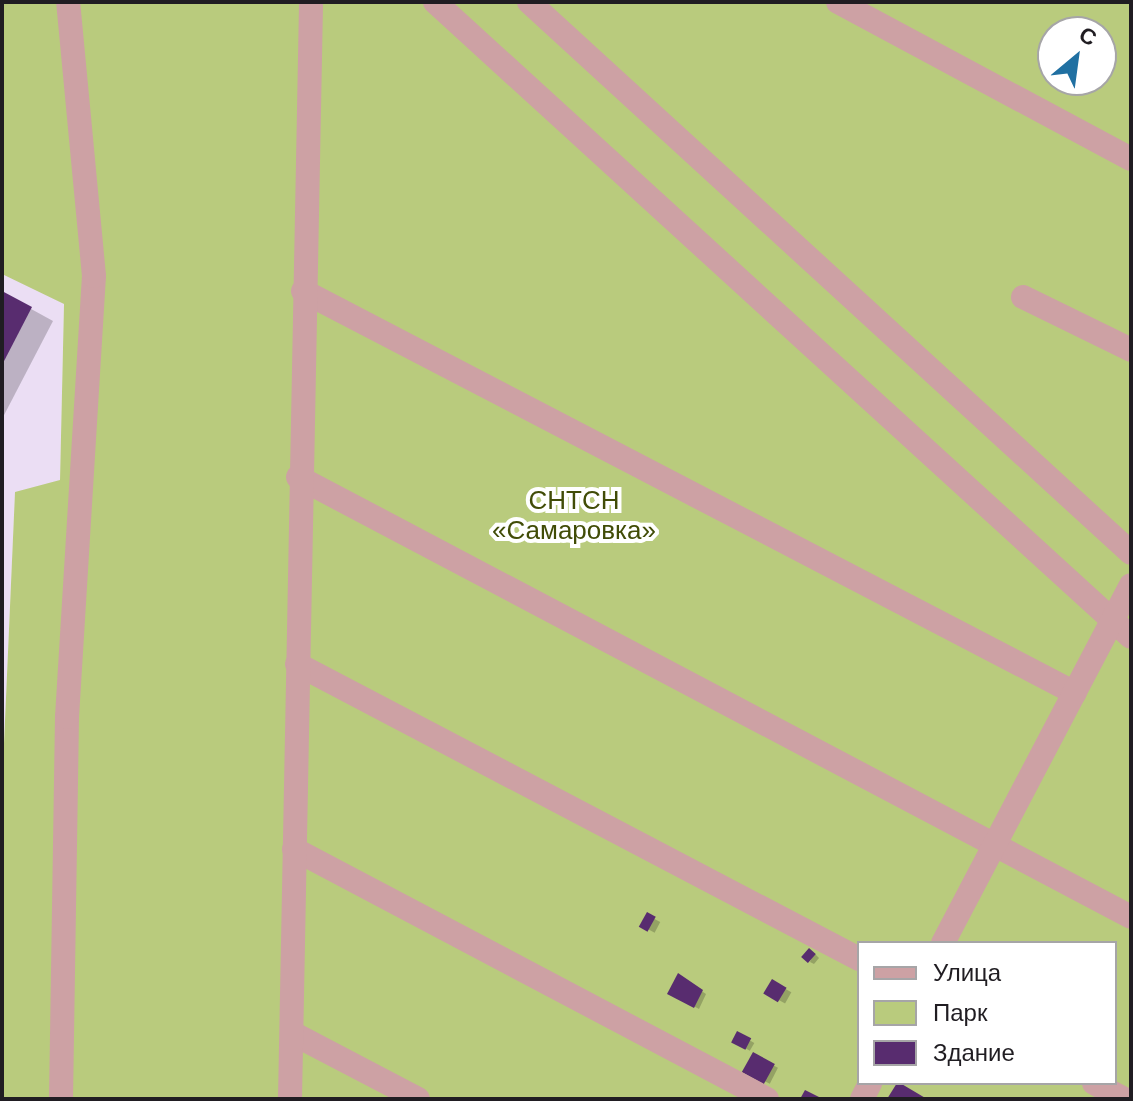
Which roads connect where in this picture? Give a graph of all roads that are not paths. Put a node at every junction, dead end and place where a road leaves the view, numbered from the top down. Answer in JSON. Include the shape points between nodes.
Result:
{"nodes":[{"id":1,"x":68,"y":2,"type":"edge"},
{"id":2,"x":311,"y":2,"type":"edge"},
{"id":3,"x":435,"y":2,"type":"edge"},
{"id":4,"x":529,"y":2,"type":"edge"},
{"id":5,"x":838,"y":2,"type":"edge"},
{"id":6,"x":1131,"y":159,"type":"edge"},
{"id":7,"x":303,"y":291,"type":"junction"},
{"id":8,"x":1023,"y":297,"type":"dead end"},
{"id":9,"x":1131,"y":350,"type":"edge"},
{"id":10,"x":298,"y":477,"type":"junction"},
{"id":11,"x":1131,"y":553,"type":"edge"},
{"id":12,"x":1131,"y":585,"type":"edge"},
{"id":13,"x":1122,"y":629,"type":"edge"},
{"id":14,"x":297,"y":664,"type":"junction"},
{"id":15,"x":1075,"y":693,"type":"junction"},
{"id":16,"x":995,"y":846,"type":"junction"},
{"id":17,"x":294,"y":849,"type":"junction"},
{"id":18,"x":1131,"y":917,"type":"edge"},
{"id":19,"x":944,"y":941,"type":"edge"},
{"id":20,"x":857,"y":958,"type":"edge"},
{"id":21,"x":292,"y":1033,"type":"junction"},
{"id":22,"x":1098,"y":1085,"type":"edge"},
{"id":23,"x":61,"y":1099,"type":"edge"},
{"id":24,"x":290,"y":1099,"type":"edge"},
{"id":25,"x":418,"y":1099,"type":"edge"},
{"id":26,"x":767,"y":1099,"type":"edge"},
{"id":27,"x":1124,"y":1099,"type":"edge"}],
"edges":[{"from":1,"to":23,"type":"street","via":[[94,276],[67,717]]},
{"from":2,"to":7,"type":"street"},
{"from":3,"to":13,"type":"street"},
{"from":4,"to":11,"type":"street"},
{"from":5,"to":6,"type":"street"},
{"from":7,"to":10,"type":"street"},
{"from":7,"to":15,"type":"street"},
{"from":8,"to":9,"type":"street"},
{"from":10,"to":14,"type":"street"},
{"from":10,"to":16,"type":"street"},
{"from":12,"to":13,"type":"street"},
{"from":13,"to":15,"type":"street"},
{"from":14,"to":17,"type":"street"},
{"from":14,"to":20,"type":"street"},
{"from":15,"to":16,"type":"street"},
{"from":16,"to":18,"type":"street"},
{"from":16,"to":19,"type":"street"},
{"from":17,"to":21,"type":"street"},
{"from":17,"to":26,"type":"street"},
{"from":21,"to":24,"type":"street"},
{"from":21,"to":25,"type":"street"},
{"from":22,"to":27,"type":"street"}]}
